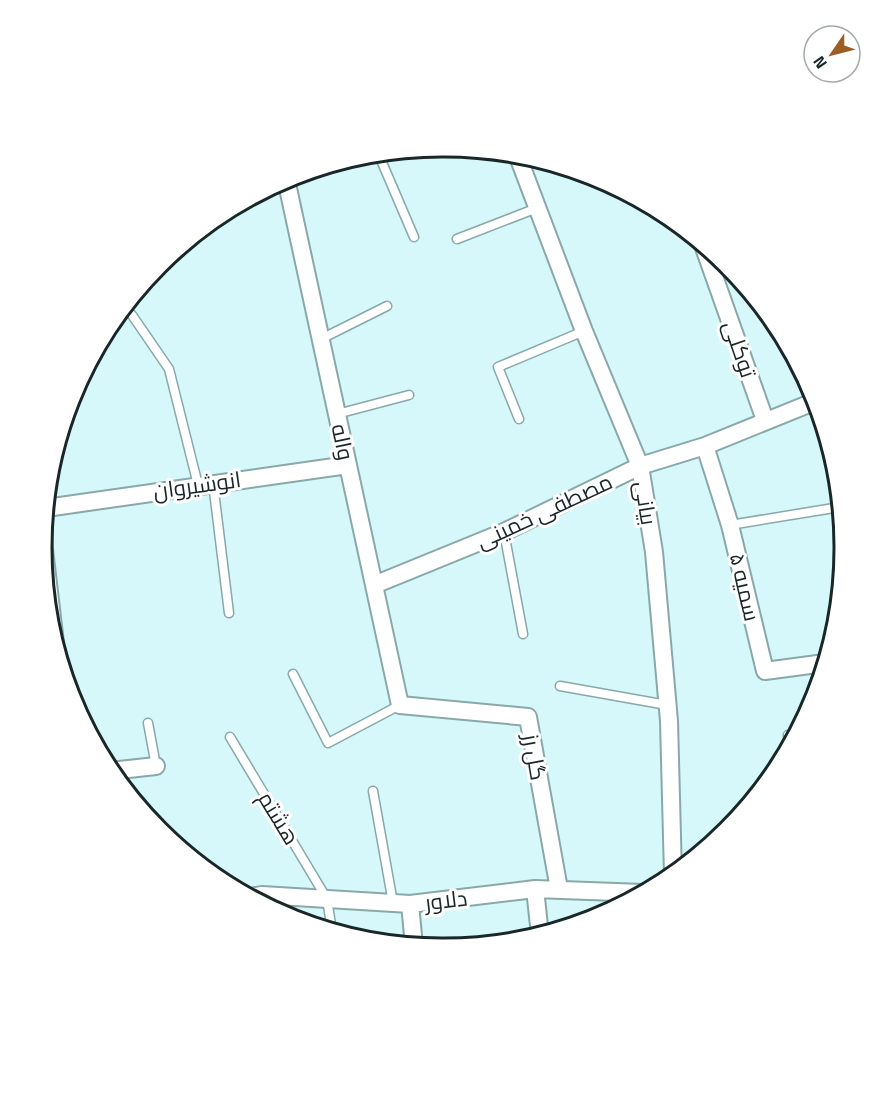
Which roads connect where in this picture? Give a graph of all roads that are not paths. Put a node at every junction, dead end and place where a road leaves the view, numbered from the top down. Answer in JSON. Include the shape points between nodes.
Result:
{"nodes":[{"id":1,"x":382,"y":162,"type":"edge"},
{"id":2,"x":521,"y":165,"type":"edge"},
{"id":3,"x":288,"y":189,"type":"edge"},
{"id":4,"x":537,"y":208,"type":"junction"},
{"id":5,"x":414,"y":237,"type":"dead end"},
{"id":6,"x":457,"y":239,"type":"dead end"},
{"id":7,"x":709,"y":262,"type":"edge"},
{"id":8,"x":387,"y":306,"type":"dead end"},
{"id":9,"x":132,"y":315,"type":"dead end"},
{"id":10,"x":584,"y":331,"type":"junction"},
{"id":11,"x":321,"y":339,"type":"junction"},
{"id":12,"x":409,"y":395,"type":"dead end"},
{"id":13,"x":806,"y":405,"type":"edge"},
{"id":14,"x":337,"y":414,"type":"junction"},
{"id":15,"x":519,"y":419,"type":"dead end"},
{"id":16,"x":765,"y":420,"type":"junction"},
{"id":17,"x":705,"y":446,"type":"junction"},
{"id":18,"x":348,"y":465,"type":"junction"},
{"id":19,"x":640,"y":466,"type":"junction"},
{"id":20,"x":205,"y":484,"type":"junction"},
{"id":21,"x":55,"y":507,"type":"edge"},
{"id":22,"x":831,"y":508,"type":"edge"},
{"id":23,"x":730,"y":525,"type":"junction"},
{"id":24,"x":504,"y":532,"type":"junction"},
{"id":25,"x":374,"y":585,"type":"junction"},
{"id":26,"x":229,"y":613,"type":"dead end"},
{"id":27,"x":524,"y":634,"type":"dead end"},
{"id":28,"x":816,"y":664,"type":"edge"},
{"id":29,"x":293,"y":674,"type":"dead end"},
{"id":30,"x":560,"y":686,"type":"dead end"},
{"id":31,"x":400,"y":705,"type":"junction"},
{"id":32,"x":667,"y":705,"type":"junction"},
{"id":33,"x":148,"y":723,"type":"dead end"},
{"id":34,"x":230,"y":737,"type":"dead end"},
{"id":35,"x":156,"y":766,"type":"joint"},
{"id":36,"x":122,"y":770,"type":"edge"},
{"id":37,"x":373,"y":791,"type":"dead end"},
{"id":38,"x":673,"y":862,"type":"edge"},
{"id":39,"x":535,"y":889,"type":"junction"},
{"id":40,"x":559,"y":889,"type":"junction"},
{"id":41,"x":627,"y":892,"type":"edge"},
{"id":42,"x":265,"y":895,"type":"edge"},
{"id":43,"x":327,"y":899,"type":"junction"},
{"id":44,"x":402,"y":904,"type":"junction"},
{"id":45,"x":330,"y":921,"type":"edge"},
{"id":46,"x":539,"y":926,"type":"edge"},
{"id":47,"x":411,"y":937,"type":"edge"}],
"edges":[{"from":1,"to":5,"type":"lane"},
{"from":2,"to":4,"type":"street","name":"بیانی"},
{"from":3,"to":11,"type":"street","name":"واله"},
{"from":4,"to":6,"type":"lane"},
{"from":4,"to":10,"type":"street","name":"بیانی"},
{"from":7,"to":16,"type":"street","name":"توکلی"},
{"from":8,"to":11,"type":"lane"},
{"from":9,"to":20,"type":"lane","via":[[169,369]]},
{"from":10,"to":15,"type":"lane","via":[[498,367]]},
{"from":10,"to":19,"type":"street","name":"بیانی"},
{"from":11,"to":14,"type":"street","name":"واله"},
{"from":12,"to":14,"type":"lane"},
{"from":13,"to":16,"type":"street","name":"مصطفی خمینی"},
{"from":14,"to":18,"type":"street","name":"واله"},
{"from":16,"to":17,"type":"street","name":"مصطفی خمینی"},
{"from":17,"to":19,"type":"street","name":"مصطفی خمینی"},
{"from":17,"to":23,"type":"street","name":"سمیه ۵"},
{"from":18,"to":20,"type":"street","name":"انوشیروان"},
{"from":18,"to":25,"type":"street","name":"واله"},
{"from":19,"to":24,"type":"street","name":"مصطفی خمینی"},
{"from":19,"to":32,"type":"street","name":"بیانی","via":[[654,552]]},
{"from":20,"to":21,"type":"street","name":"انوشیروان"},
{"from":20,"to":26,"type":"lane"},
{"from":22,"to":23,"type":"lane"},
{"from":23,"to":28,"type":"street","name":"سمیه ۵","via":[[765,671]]},
{"from":24,"to":25,"type":"street","name":"مصطفی خمینی"},
{"from":24,"to":27,"type":"lane"},
{"from":25,"to":31,"type":"street","name":"واله"},
{"from":29,"to":31,"type":"lane","via":[[328,743]]},
{"from":30,"to":32,"type":"lane"},
{"from":31,"to":40,"type":"street","name":"گل رز","via":[[528,717]]},
{"from":32,"to":38,"type":"street","name":"بیانی"},
{"from":33,"to":35,"type":"lane"},
{"from":34,"to":43,"type":"lane","name":"هشتم"},
{"from":35,"to":36,"type":"street"},
{"from":37,"to":44,"type":"lane"},
{"from":39,"to":40,"type":"street","name":"دلاور"},
{"from":39,"to":44,"type":"street","name":"دلاور"},
{"from":39,"to":46,"type":"street"},
{"from":40,"to":41,"type":"street","name":"دلاور"},
{"from":42,"to":43,"type":"street","name":"دلاور"},
{"from":43,"to":44,"type":"street","name":"دلاور"},
{"from":43,"to":45,"type":"lane"},
{"from":44,"to":47,"type":"street"}]}
